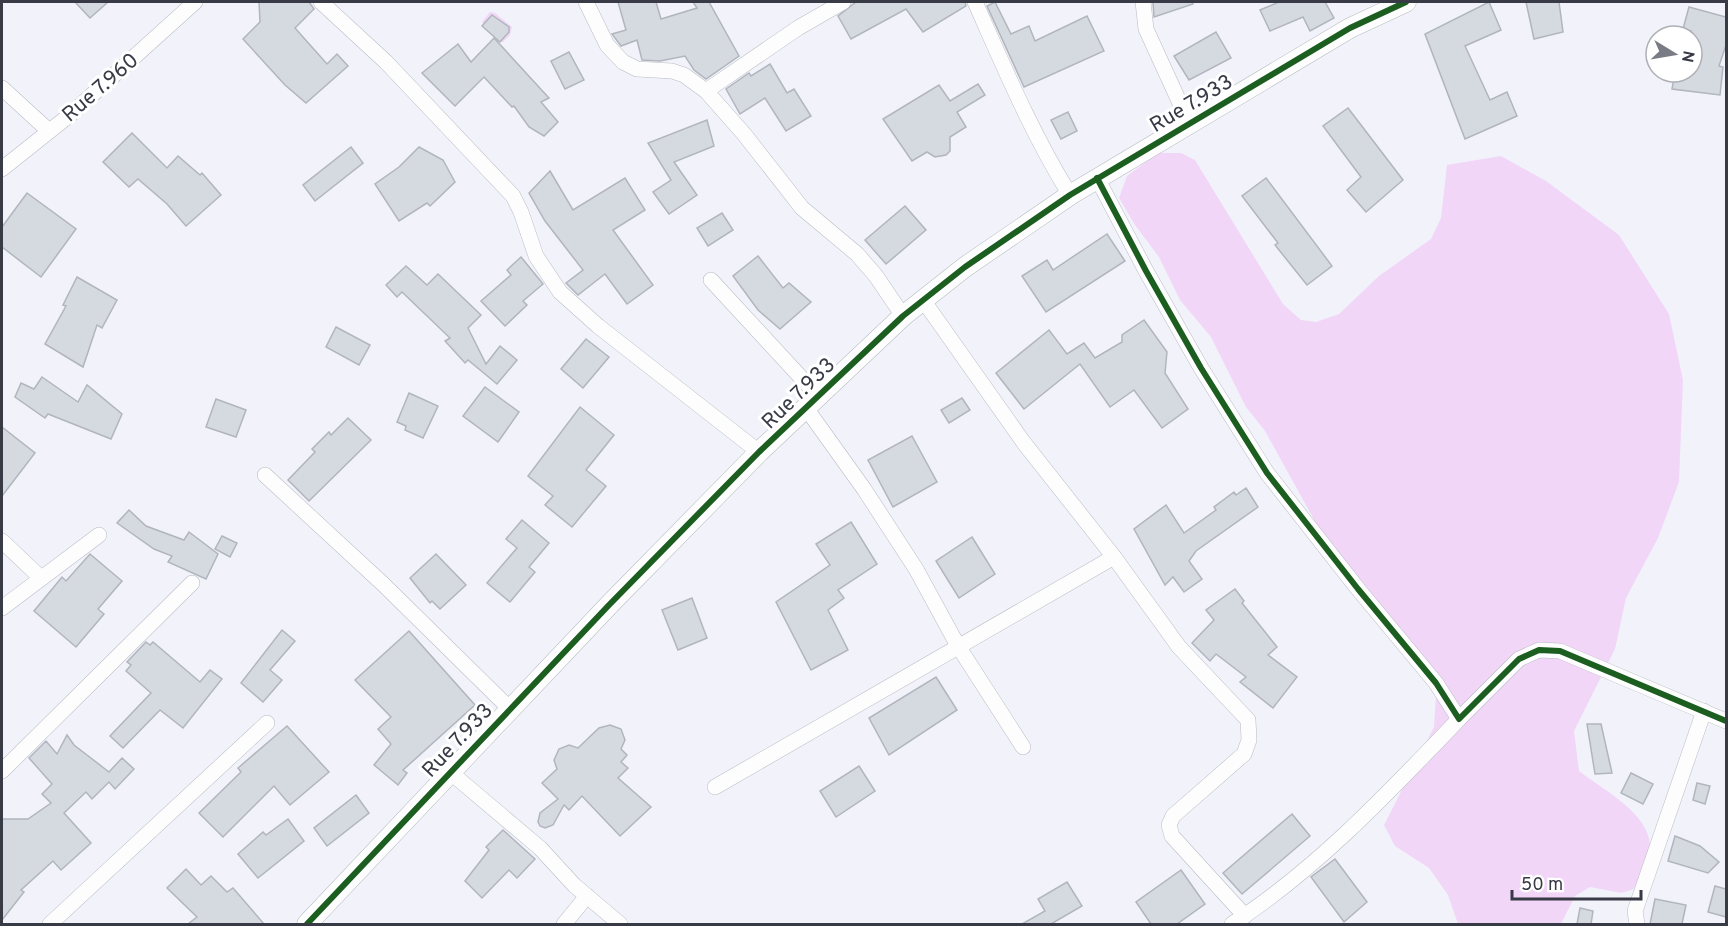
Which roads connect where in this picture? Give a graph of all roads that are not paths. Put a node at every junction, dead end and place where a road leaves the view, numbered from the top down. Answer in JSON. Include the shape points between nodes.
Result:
{"nodes":[{"id":1,"x":195,"y":2,"type":"edge"},
{"id":2,"x":321,"y":2,"type":"edge"},
{"id":3,"x":586,"y":2,"type":"edge"},
{"id":4,"x":843,"y":2,"type":"edge"},
{"id":5,"x":975,"y":2,"type":"edge"},
{"id":6,"x":1143,"y":2,"type":"edge"},
{"id":7,"x":1406,"y":2,"type":"edge"},
{"id":8,"x":2,"y":88,"type":"edge"},
{"id":9,"x":705,"y":92,"type":"junction"},
{"id":10,"x":1189,"y":123,"type":"junction"},
{"id":11,"x":49,"y":131,"type":"junction"},
{"id":12,"x":2,"y":169,"type":"edge"},
{"id":13,"x":1097,"y":178,"type":"junction"},
{"id":14,"x":1070,"y":195,"type":"junction"},
{"id":15,"x":711,"y":280,"type":"dead end"},
{"id":16,"x":923,"y":300,"type":"junction"},
{"id":17,"x":903,"y":316,"type":"junction"},
{"id":18,"x":812,"y":402,"type":"junction"},
{"id":19,"x":759,"y":452,"type":"junction"},
{"id":20,"x":265,"y":475,"type":"dead end"},
{"id":21,"x":99,"y":535,"type":"dead end"},
{"id":22,"x":2,"y":541,"type":"edge"},
{"id":23,"x":1114,"y":557,"type":"junction"},
{"id":24,"x":41,"y":578,"type":"junction"},
{"id":25,"x":192,"y":584,"type":"dead end"},
{"id":26,"x":2,"y":608,"type":"edge"},
{"id":27,"x":958,"y":646,"type":"junction"},
{"id":28,"x":509,"y":708,"type":"junction"},
{"id":29,"x":1704,"y":711,"type":"junction"},
{"id":30,"x":1459,"y":719,"type":"junction"},
{"id":31,"x":1726,"y":721,"type":"edge"},
{"id":32,"x":267,"y":723,"type":"dead end"},
{"id":33,"x":1023,"y":747,"type":"dead end"},
{"id":34,"x":2,"y":771,"type":"edge"},
{"id":35,"x":450,"y":772,"type":"junction"},
{"id":36,"x":715,"y":787,"type":"dead end"},
{"id":37,"x":587,"y":896,"type":"junction"},
{"id":38,"x":1238,"y":920,"type":"edge"},
{"id":39,"x":50,"y":924,"type":"edge"},
{"id":40,"x":307,"y":924,"type":"edge"},
{"id":41,"x":564,"y":924,"type":"edge"},
{"id":42,"x":620,"y":924,"type":"edge"},
{"id":43,"x":1637,"y":924,"type":"edge"}],
"edges":[{"from":1,"to":11,"type":"street","name":"Rue 7.960"},
{"from":2,"to":19,"type":"street","via":[[386,62],[513,196],[536,256],[560,292]]},
{"from":3,"to":9,"type":"street","via":[[607,45],[623,62],[637,69],[684,75]]},
{"from":4,"to":9,"type":"street"},
{"from":5,"to":14,"type":"street","via":[[1016,93]]},
{"from":6,"to":10,"type":"street","via":[[1146,29]]},
{"from":7,"to":10,"type":"street","name":"Rue 7.933","via":[[1350,28]]},
{"from":8,"to":11,"type":"street"},
{"from":9,"to":17,"type":"street","via":[[802,208],[876,276]]},
{"from":10,"to":13,"type":"street","name":"Rue 7.933"},
{"from":11,"to":12,"type":"street","name":"Rue 7.960"},
{"from":13,"to":14,"type":"street","name":"Rue 7.933"},
{"from":13,"to":30,"type":"street","via":[[1201,368],[1267,473],[1436,683]]},
{"from":14,"to":16,"type":"street","name":"Rue 7.933"},
{"from":15,"to":18,"type":"street"},
{"from":16,"to":17,"type":"street","name":"Rue 7.933"},
{"from":16,"to":23,"type":"street","via":[[1024,443]]},
{"from":17,"to":18,"type":"street","name":"Rue 7.933"},
{"from":18,"to":19,"type":"street","name":"Rue 7.933"},
{"from":18,"to":27,"type":"street","via":[[915,568]]},
{"from":19,"to":28,"type":"street","name":"Rue 7.933"},
{"from":20,"to":28,"type":"street"},
{"from":21,"to":24,"type":"street"},
{"from":22,"to":24,"type":"street"},
{"from":23,"to":27,"type":"street"},
{"from":23,"to":38,"type":"street","via":[[1179,647],[1248,720],[1249,740],[1244,754],[1173,816],[1169,825],[1172,836]]},
{"from":24,"to":26,"type":"street"},
{"from":25,"to":34,"type":"street"},
{"from":27,"to":33,"type":"street"},
{"from":27,"to":36,"type":"street"},
{"from":28,"to":35,"type":"street","name":"Rue 7.933"},
{"from":29,"to":30,"type":"street","via":[[1560,651],[1539,650],[1519,659]]},
{"from":29,"to":31,"type":"street"},
{"from":29,"to":43,"type":"street","via":[[1635,911]]},
{"from":30,"to":38,"type":"street","via":[[1372,810]]},
{"from":32,"to":39,"type":"street"},
{"from":35,"to":37,"type":"street","via":[[540,848]]},
{"from":35,"to":40,"type":"street","name":"Rue 7.933"},
{"from":37,"to":41,"type":"street"},
{"from":37,"to":42,"type":"street"}]}
